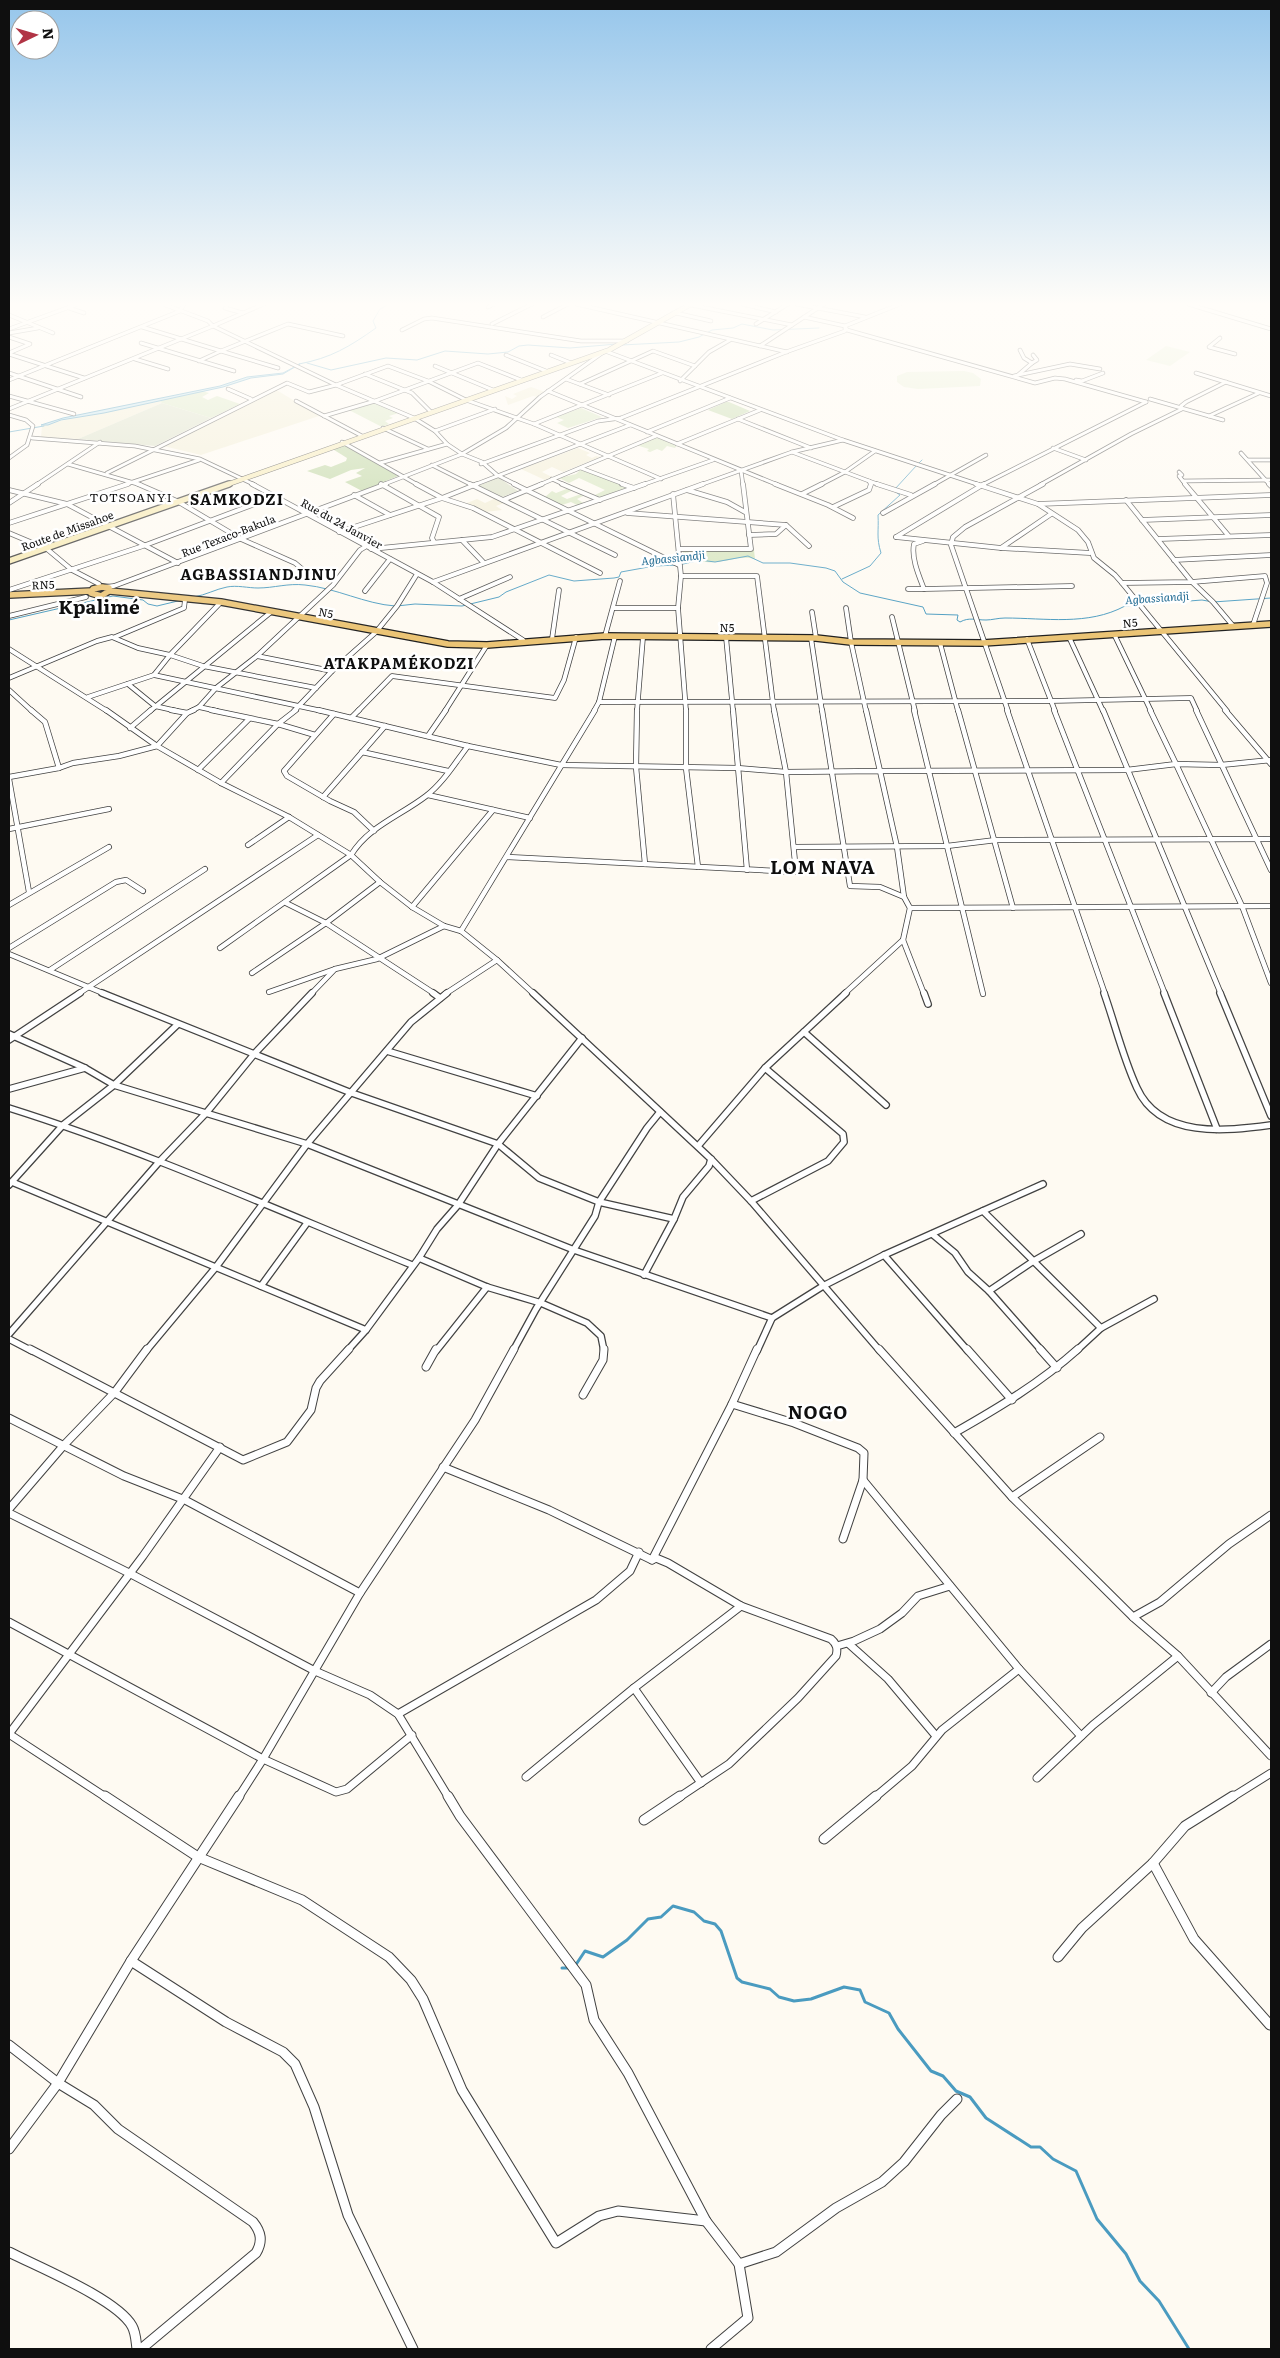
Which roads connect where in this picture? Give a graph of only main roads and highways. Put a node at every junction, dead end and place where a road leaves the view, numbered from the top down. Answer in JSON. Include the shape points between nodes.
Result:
{"nodes":[{"id":1,"x":425,"y":414,"type":"edge"},
{"id":2,"x":9,"y":562,"type":"edge"},
{"id":3,"x":105,"y":588,"type":"junction"},
{"id":4,"x":91,"y":594,"type":"junction"},
{"id":5,"x":9,"y":595,"type":"edge"},
{"id":6,"x":183,"y":600,"type":"joint"},
{"id":7,"x":1271,"y":624,"type":"edge"}],
"edges":[{"from":1,"to":2,"type":"main road","name":"Route de Missahoe"},
{"from":3,"to":4,"type":"main road","name":"RN5"},
{"from":3,"to":4,"type":"main road","name":"RN5"},
{"from":3,"to":6,"type":"main road","name":"RN5","number":"N5","via":[[117,593]]},
{"from":4,"to":5,"type":"main road","name":"RN5","number":"RN5"},
{"from":6,"to":7,"type":"main road","name":"N5","number":"N5","via":[[221,602],[448,644],[487,645],[605,636],[983,643]]}]}
